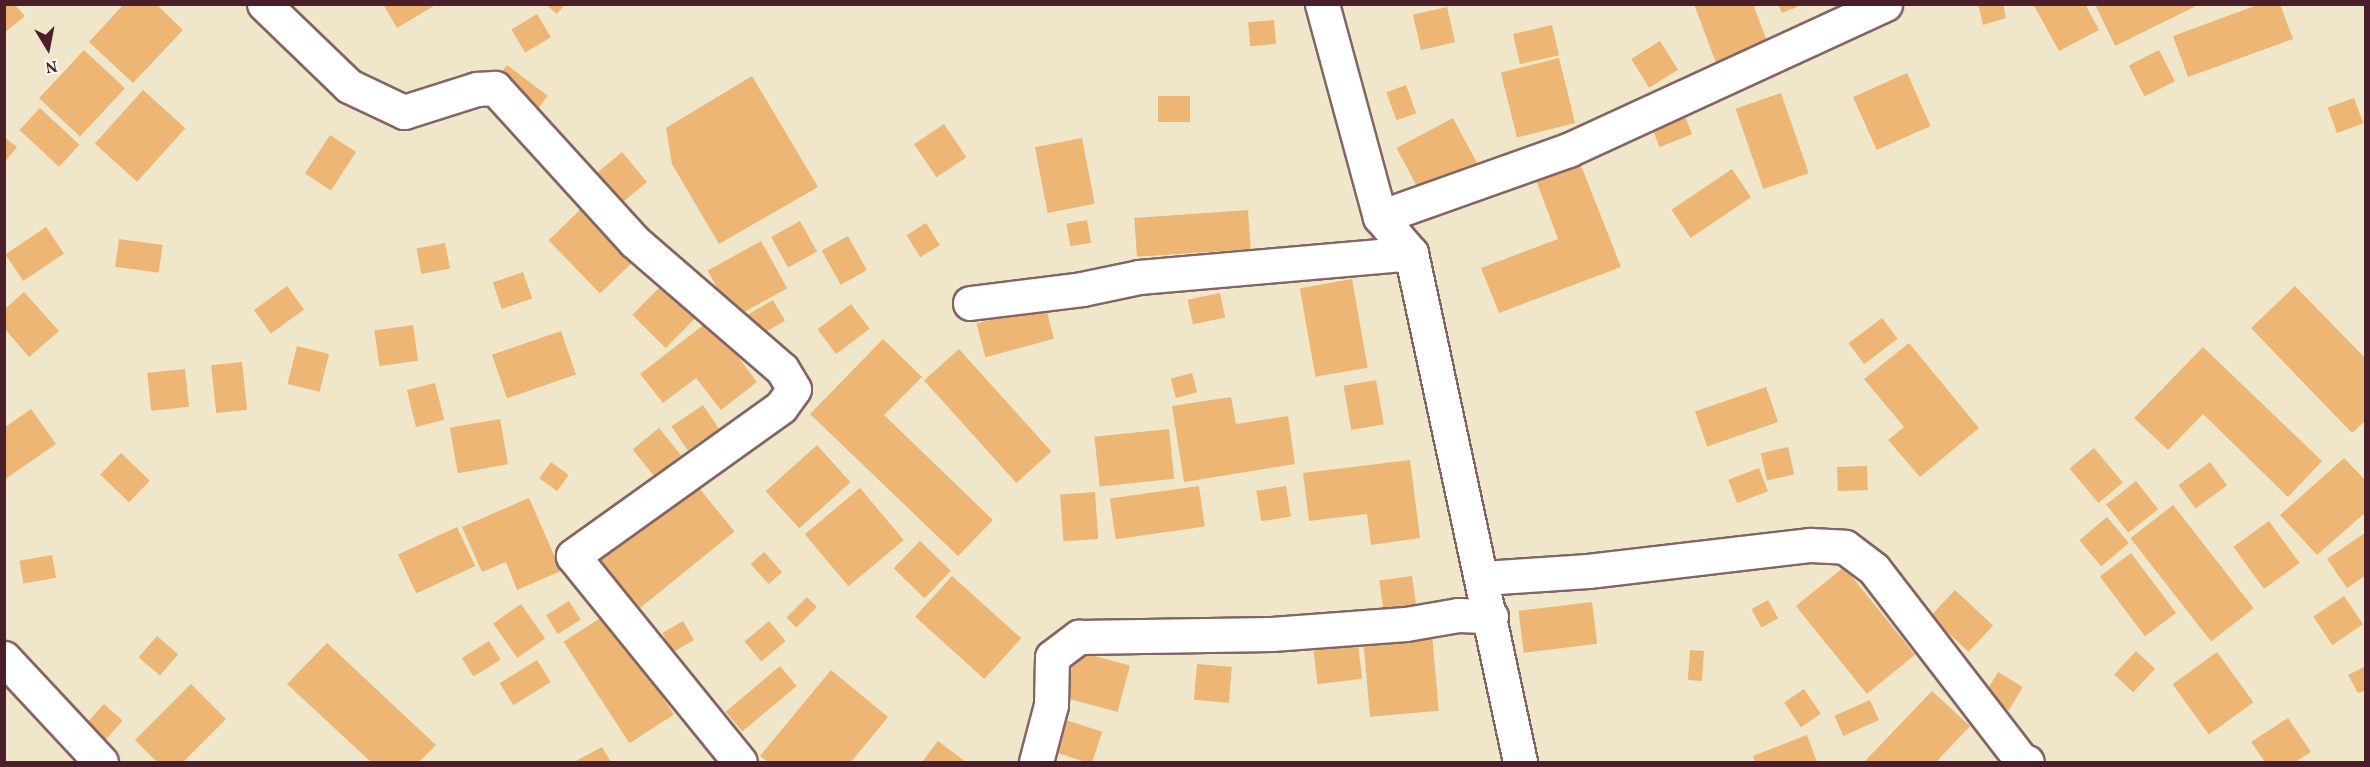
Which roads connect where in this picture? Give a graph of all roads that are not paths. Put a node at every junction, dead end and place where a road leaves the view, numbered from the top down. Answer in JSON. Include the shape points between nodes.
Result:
{"nodes":[{"id":1,"x":264,"y":4,"type":"edge"},
{"id":2,"x":1322,"y":4,"type":"edge"},
{"id":3,"x":1885,"y":4,"type":"edge"},
{"id":4,"x":1380,"y":217,"type":"junction"},
{"id":5,"x":1411,"y":253,"type":"junction"},
{"id":6,"x":970,"y":303,"type":"dead end"},
{"id":7,"x":1482,"y":578,"type":"junction"},
{"id":8,"x":1491,"y":616,"type":"junction"},
{"id":9,"x":4,"y":658,"type":"edge"},
{"id":10,"x":101,"y":762,"type":"edge"},
{"id":11,"x":740,"y":762,"type":"edge"},
{"id":12,"x":1036,"y":762,"type":"edge"},
{"id":13,"x":1520,"y":762,"type":"edge"},
{"id":14,"x":2027,"y":762,"type":"edge"}],
"edges":[{"from":1,"to":11,"type":"street","via":[[350,86],[404,112],[477,89],[495,88],[634,241],[782,369],[794,389],[781,407],[573,556]]},
{"from":2,"to":4,"type":"street"},
{"from":3,"to":4,"type":"street","via":[[1568,150]]},
{"from":4,"to":5,"type":"street"},
{"from":5,"to":6,"type":"street","via":[[1139,277],[1082,289]]},
{"from":5,"to":7,"type":"street"},
{"from":7,"to":8,"type":"street"},
{"from":7,"to":14,"type":"street","via":[[1588,571],[1810,545],[1845,547],[1875,569],[2021,760]]},
{"from":8,"to":12,"type":"street","via":[[1458,615],[1406,624],[1272,634],[1079,637],[1052,657],[1051,705]]},
{"from":8,"to":13,"type":"street"},
{"from":9,"to":10,"type":"street"}]}
